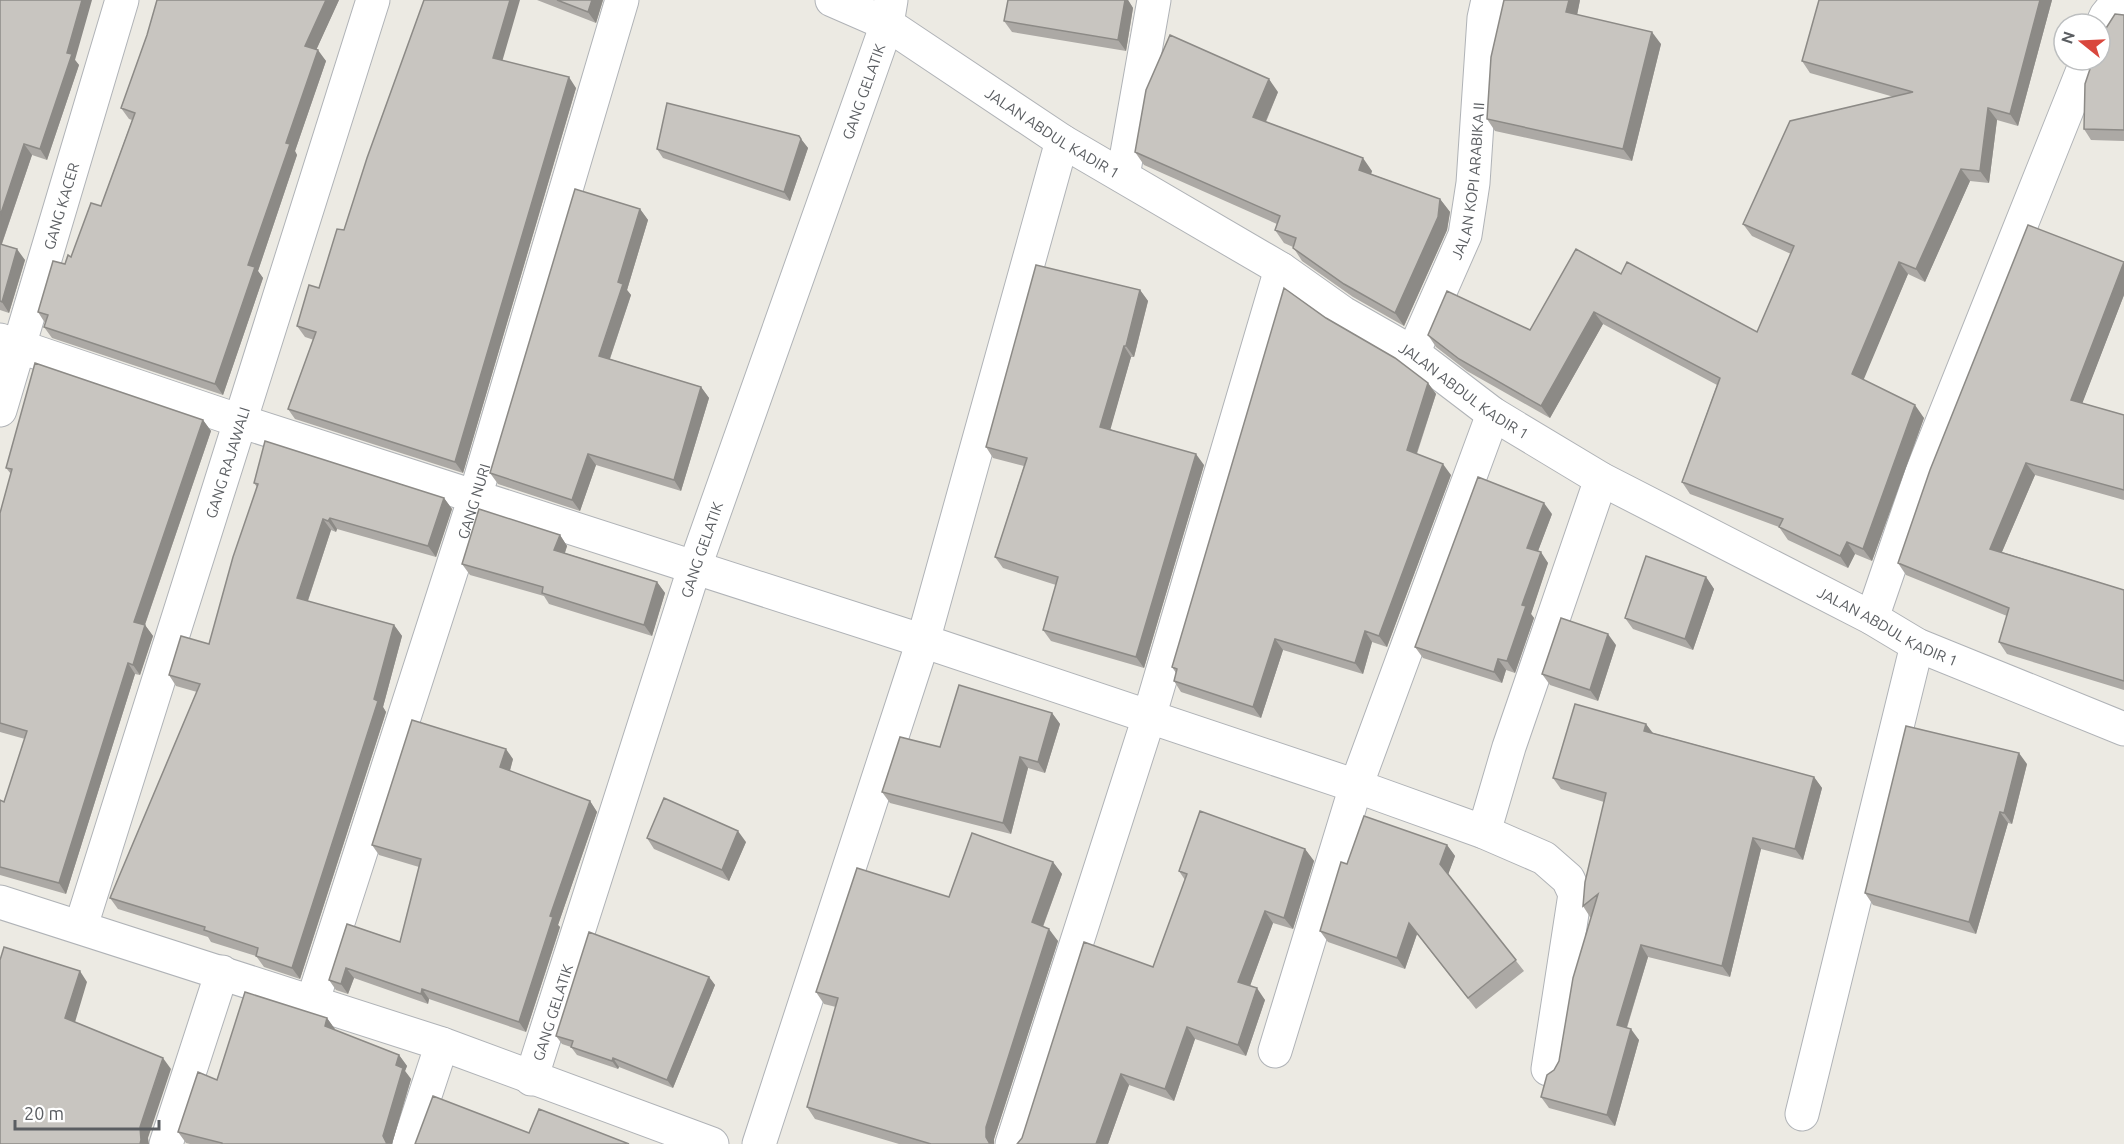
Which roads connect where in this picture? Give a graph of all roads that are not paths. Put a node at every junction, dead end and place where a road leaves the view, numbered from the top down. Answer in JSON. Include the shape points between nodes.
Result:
{"nodes":[{"id":1,"x":122,"y":0,"type":"edge"},
{"id":2,"x":373,"y":0,"type":"edge"},
{"id":3,"x":622,"y":0,"type":"edge"},
{"id":4,"x":832,"y":0,"type":"edge"},
{"id":5,"x":1154,"y":0,"type":"edge"},
{"id":6,"x":1488,"y":0,"type":"edge"},
{"id":7,"x":2119,"y":0,"type":"edge"},
{"id":8,"x":889,"y":12,"type":"edge"},
{"id":9,"x":2109,"y":12,"type":"edge"},
{"id":10,"x":2082,"y":72,"type":"edge"},
{"id":11,"x":1062,"y":141,"type":"junction"},
{"id":12,"x":1123,"y":176,"type":"junction"},
{"id":13,"x":1281,"y":269,"type":"junction"},
{"id":14,"x":10,"y":343,"type":"edge"},
{"id":15,"x":1413,"y":353,"type":"junction"},
{"id":16,"x":0,"y":411,"type":"edge"},
{"id":17,"x":1493,"y":414,"type":"junction"},
{"id":18,"x":240,"y":421,"type":"junction"},
{"id":19,"x":1601,"y":479,"type":"junction"},
{"id":20,"x":475,"y":497,"type":"junction"},
{"id":21,"x":694,"y":569,"type":"junction"},
{"id":22,"x":1872,"y":618,"type":"junction"},
{"id":23,"x":923,"y":641,"type":"junction"},
{"id":24,"x":1917,"y":645,"type":"junction"},
{"id":25,"x":1149,"y":717,"type":"junction"},
{"id":26,"x":2124,"y":729,"type":"edge"},
{"id":27,"x":1356,"y":786,"type":"junction"},
{"id":28,"x":1484,"y":832,"type":"junction"},
{"id":29,"x":0,"y":902,"type":"edge"},
{"id":30,"x":81,"y":926,"type":"junction"},
{"id":31,"x":222,"y":972,"type":"junction"},
{"id":32,"x":313,"y":1000,"type":"junction"},
{"id":33,"x":442,"y":1044,"type":"junction"},
{"id":34,"x":1275,"y":1051,"type":"dead end"},
{"id":35,"x":1548,"y":1069,"type":"dead end"},
{"id":36,"x":531,"y":1079,"type":"junction"},
{"id":37,"x":1802,"y":1114,"type":"dead end"},
{"id":38,"x":661,"y":1136,"type":"edge"},
{"id":39,"x":165,"y":1144,"type":"edge"},
{"id":40,"x":409,"y":1144,"type":"edge"},
{"id":41,"x":712,"y":1144,"type":"edge"},
{"id":42,"x":759,"y":1144,"type":"edge"},
{"id":43,"x":1012,"y":1144,"type":"edge"}],
"edges":[{"from":1,"to":14,"type":"street","name":"GANG KACER"},
{"from":2,"to":18,"type":"street","name":"GANG RAJAWALI"},
{"from":3,"to":20,"type":"street","name":"GANG NURI"},
{"from":4,"to":8,"type":"street","name":"JALAN ABDUL KADIR 1"},
{"from":5,"to":12,"type":"street"},
{"from":6,"to":15,"type":"street","name":"JALAN KOPI ARABIKA II","via":[[1465,235]]},
{"from":7,"to":9,"type":"street"},
{"from":8,"to":11,"type":"street","name":"JALAN ABDUL KADIR 1"},
{"from":8,"to":21,"type":"street","name":"GANG GELATIK"},
{"from":10,"to":22,"type":"street","via":[[1921,475]]},
{"from":11,"to":12,"type":"street","name":"JALAN ABDUL KADIR 1"},
{"from":11,"to":23,"type":"street"},
{"from":12,"to":13,"type":"street","name":"JALAN ABDUL KADIR 1"},
{"from":13,"to":15,"type":"street","name":"JALAN ABDUL KADIR 1","via":[[1343,313]]},
{"from":13,"to":25,"type":"street"},
{"from":14,"to":16,"type":"street","name":"GANG KACER"},
{"from":14,"to":18,"type":"street"},
{"from":15,"to":17,"type":"street","name":"JALAN ABDUL KADIR 1"},
{"from":17,"to":19,"type":"street","name":"JALAN ABDUL KADIR 1"},
{"from":17,"to":27,"type":"street"},
{"from":18,"to":20,"type":"street"},
{"from":18,"to":30,"type":"street","name":"GANG RAJAWALI"},
{"from":19,"to":22,"type":"street","name":"JALAN ABDUL KADIR 1"},
{"from":19,"to":28,"type":"street","via":[[1509,747]]},
{"from":20,"to":21,"type":"street"},
{"from":20,"to":32,"type":"street","name":"GANG NURI"},
{"from":21,"to":23,"type":"street"},
{"from":21,"to":36,"type":"street","name":"GANG GELATIK"},
{"from":22,"to":24,"type":"street","name":"JALAN ABDUL KADIR 1"},
{"from":23,"to":25,"type":"street"},
{"from":23,"to":42,"type":"street"},
{"from":24,"to":26,"type":"street","name":"JALAN ABDUL KADIR 1"},
{"from":24,"to":37,"type":"street"},
{"from":25,"to":27,"type":"street"},
{"from":25,"to":43,"type":"street"},
{"from":27,"to":28,"type":"street"},
{"from":27,"to":34,"type":"street"},
{"from":28,"to":35,"type":"street","via":[[1544,858],[1568,879],[1575,894]]},
{"from":29,"to":30,"type":"street"},
{"from":30,"to":31,"type":"street"},
{"from":31,"to":32,"type":"street"},
{"from":31,"to":39,"type":"street"},
{"from":32,"to":33,"type":"street"},
{"from":33,"to":36,"type":"street"},
{"from":33,"to":40,"type":"street"},
{"from":36,"to":38,"type":"street"},
{"from":38,"to":41,"type":"street"}]}
